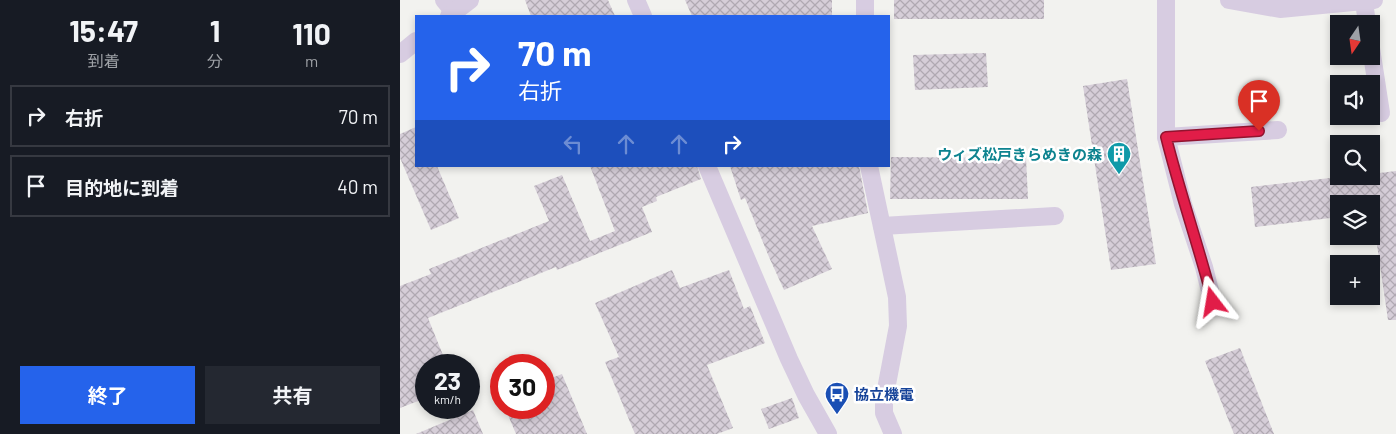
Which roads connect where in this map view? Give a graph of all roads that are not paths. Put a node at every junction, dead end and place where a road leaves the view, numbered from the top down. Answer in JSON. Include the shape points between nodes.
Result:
{"nodes":[{"id":1,"x":470,"y":0,"type":"edge"},
{"id":2,"x":636,"y":0,"type":"edge"},
{"id":3,"x":866,"y":0,"type":"edge"},
{"id":4,"x":1166,"y":0,"type":"edge"},
{"id":5,"x":1229,"y":0,"type":"edge"},
{"id":6,"x":1369,"y":0,"type":"edge"},
{"id":7,"x":449,"y":10,"type":"edge"},
{"id":8,"x":643,"y":15,"type":"edge"},
{"id":9,"x":865,"y":15,"type":"edge"},
{"id":10,"x":1368,"y":15,"type":"edge"},
{"id":11,"x":415,"y":42,"type":"edge"},
{"id":12,"x":400,"y":54,"type":"edge"},
{"id":13,"x":1374,"y":65,"type":"edge"},
{"id":14,"x":1381,"y":113,"type":"dead end"},
{"id":15,"x":1278,"y":130,"type":"dead end"},
{"id":16,"x":1166,"y":137,"type":"junction"},
{"id":17,"x":707,"y":167,"type":"edge"},
{"id":18,"x":869,"y":167,"type":"edge"},
{"id":19,"x":1055,"y":216,"type":"dead end"},
{"id":20,"x":882,"y":226,"type":"junction"},
{"id":21,"x":1213,"y":302,"type":"dead end"},
{"id":22,"x":828,"y":434,"type":"edge"},
{"id":23,"x":893,"y":434,"type":"edge"}],
"edges":[{"from":1,"to":7,"type":"street"},
{"from":2,"to":8,"type":"street"},
{"from":3,"to":9,"type":"street"},
{"from":4,"to":16,"type":"street"},
{"from":5,"to":6,"type":"street","via":[[1280,8]]},
{"from":6,"to":10,"type":"street"},
{"from":11,"to":12,"type":"street"},
{"from":13,"to":14,"type":"street"},
{"from":15,"to":16,"type":"street"},
{"from":16,"to":21,"type":"street"},
{"from":17,"to":22,"type":"street","via":[[789,359]]},
{"from":18,"to":20,"type":"street"},
{"from":19,"to":20,"type":"street"},
{"from":20,"to":23,"type":"street","via":[[896,297],[898,326],[884,400],[884,413]]}]}
